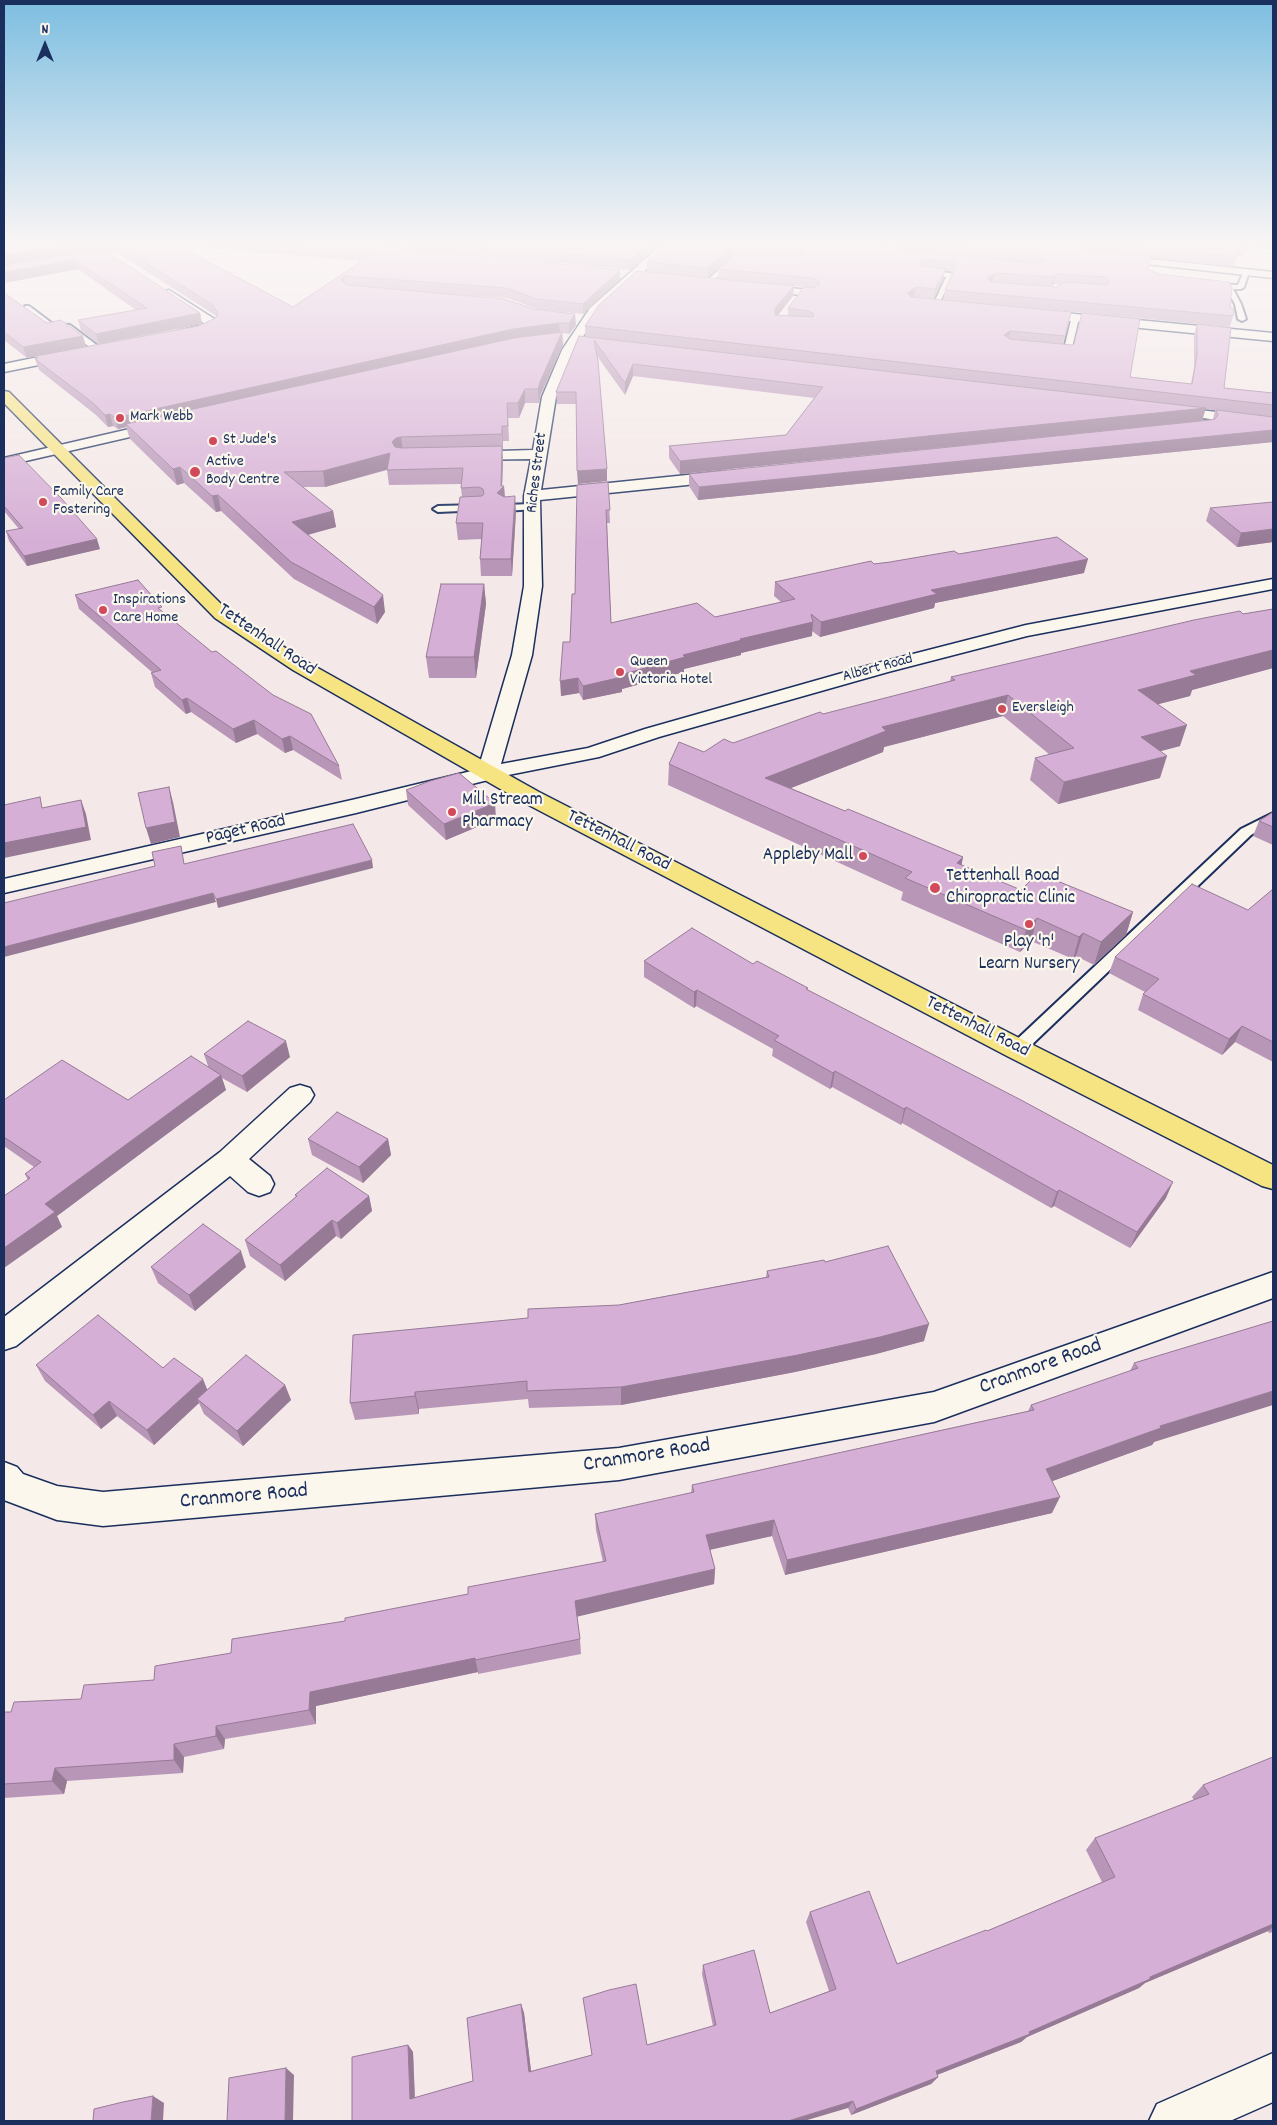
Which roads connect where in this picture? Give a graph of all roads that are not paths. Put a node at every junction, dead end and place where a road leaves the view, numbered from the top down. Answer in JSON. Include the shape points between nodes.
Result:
{"nodes":[{"id":1,"x":93,"y":343,"type":"edge"},
{"id":2,"x":566,"y":343,"type":"edge"},
{"id":3,"x":1068,"y":343,"type":"edge"},
{"id":4,"x":103,"y":349,"type":"joint"},
{"id":5,"x":1047,"y":350,"type":"edge"},
{"id":6,"x":4,"y":368,"type":"edge"},
{"id":7,"x":4,"y":395,"type":"edge"},
{"id":8,"x":1158,"y":409,"type":"edge"},
{"id":9,"x":1257,"y":421,"type":"junction"},
{"id":10,"x":177,"y":422,"type":"edge"},
{"id":11,"x":1273,"y":423,"type":"edge"},
{"id":12,"x":1188,"y":428,"type":"edge"},
{"id":13,"x":60,"y":449,"type":"junction"},
{"id":14,"x":538,"y":454,"type":"junction"},
{"id":15,"x":452,"y":457,"type":"edge"},
{"id":16,"x":4,"y":462,"type":"edge"},
{"id":17,"x":740,"y":474,"type":"edge"},
{"id":18,"x":532,"y":502,"type":"junction"},
{"id":19,"x":480,"y":508,"type":"edge"},
{"id":20,"x":505,"y":508,"type":"edge"},
{"id":21,"x":438,"y":509,"type":"dead end"},
{"id":22,"x":1273,"y":584,"type":"edge"},
{"id":23,"x":488,"y":773,"type":"junction"},
{"id":24,"x":1273,"y":817,"type":"edge"},
{"id":25,"x":4,"y":886,"type":"edge"},
{"id":26,"x":1017,"y":1049,"type":"junction"},
{"id":27,"x":300,"y":1095,"type":"dead end"},
{"id":28,"x":230,"y":1160,"type":"junction"},
{"id":29,"x":1273,"y":1178,"type":"edge"},
{"id":30,"x":259,"y":1184,"type":"dead end"},
{"id":31,"x":1273,"y":1285,"type":"edge"},
{"id":32,"x":4,"y":1336,"type":"edge"},
{"id":33,"x":4,"y":1479,"type":"edge"},
{"id":34,"x":1273,"y":2077,"type":"edge"},
{"id":35,"x":1174,"y":2121,"type":"edge"}],
"edges":[{"from":1,"to":4,"type":"lane"},
{"from":2,"to":14,"type":"street","name":"Riches Street","via":[[549,397]]},
{"from":3,"to":5,"type":"lane","via":[[1066,352]]},
{"from":4,"to":6,"type":"street"},
{"from":7,"to":13,"type":"highway","name":"Tettenhall Road"},
{"from":8,"to":9,"type":"street"},
{"from":9,"to":11,"type":"street"},
{"from":9,"to":12,"type":"street"},
{"from":10,"to":13,"type":"street"},
{"from":13,"to":16,"type":"street"},
{"from":13,"to":23,"type":"highway","name":"Tettenhall Road","via":[[112,506],[221,614],[300,666]]},
{"from":14,"to":15,"type":"street"},
{"from":14,"to":18,"type":"street","name":"Riches Street"},
{"from":17,"to":18,"type":"street"},
{"from":18,"to":20,"type":"lane"},
{"from":18,"to":23,"type":"street","name":"Riches Street","via":[[533,586],[522,655]]},
{"from":19,"to":21,"type":"lane"},
{"from":22,"to":23,"type":"street","name":"Albert Road","via":[[1026,630],[881,668],[592,752]]},
{"from":23,"to":25,"type":"street","name":"Paget Road"},
{"from":23,"to":26,"type":"highway","name":"Tettenhall Road"},
{"from":24,"to":26,"type":"lane","via":[[1246,832]]},
{"from":26,"to":29,"type":"highway","name":"Tettenhall Road"},
{"from":27,"to":28,"type":"street"},
{"from":28,"to":30,"type":"street"},
{"from":28,"to":32,"type":"street"},
{"from":31,"to":33,"type":"street","name":"Cranmore Road","via":[[934,1407],[619,1464],[103,1509],[57,1503],[11,1486]]},
{"from":34,"to":35,"type":"street"}]}
